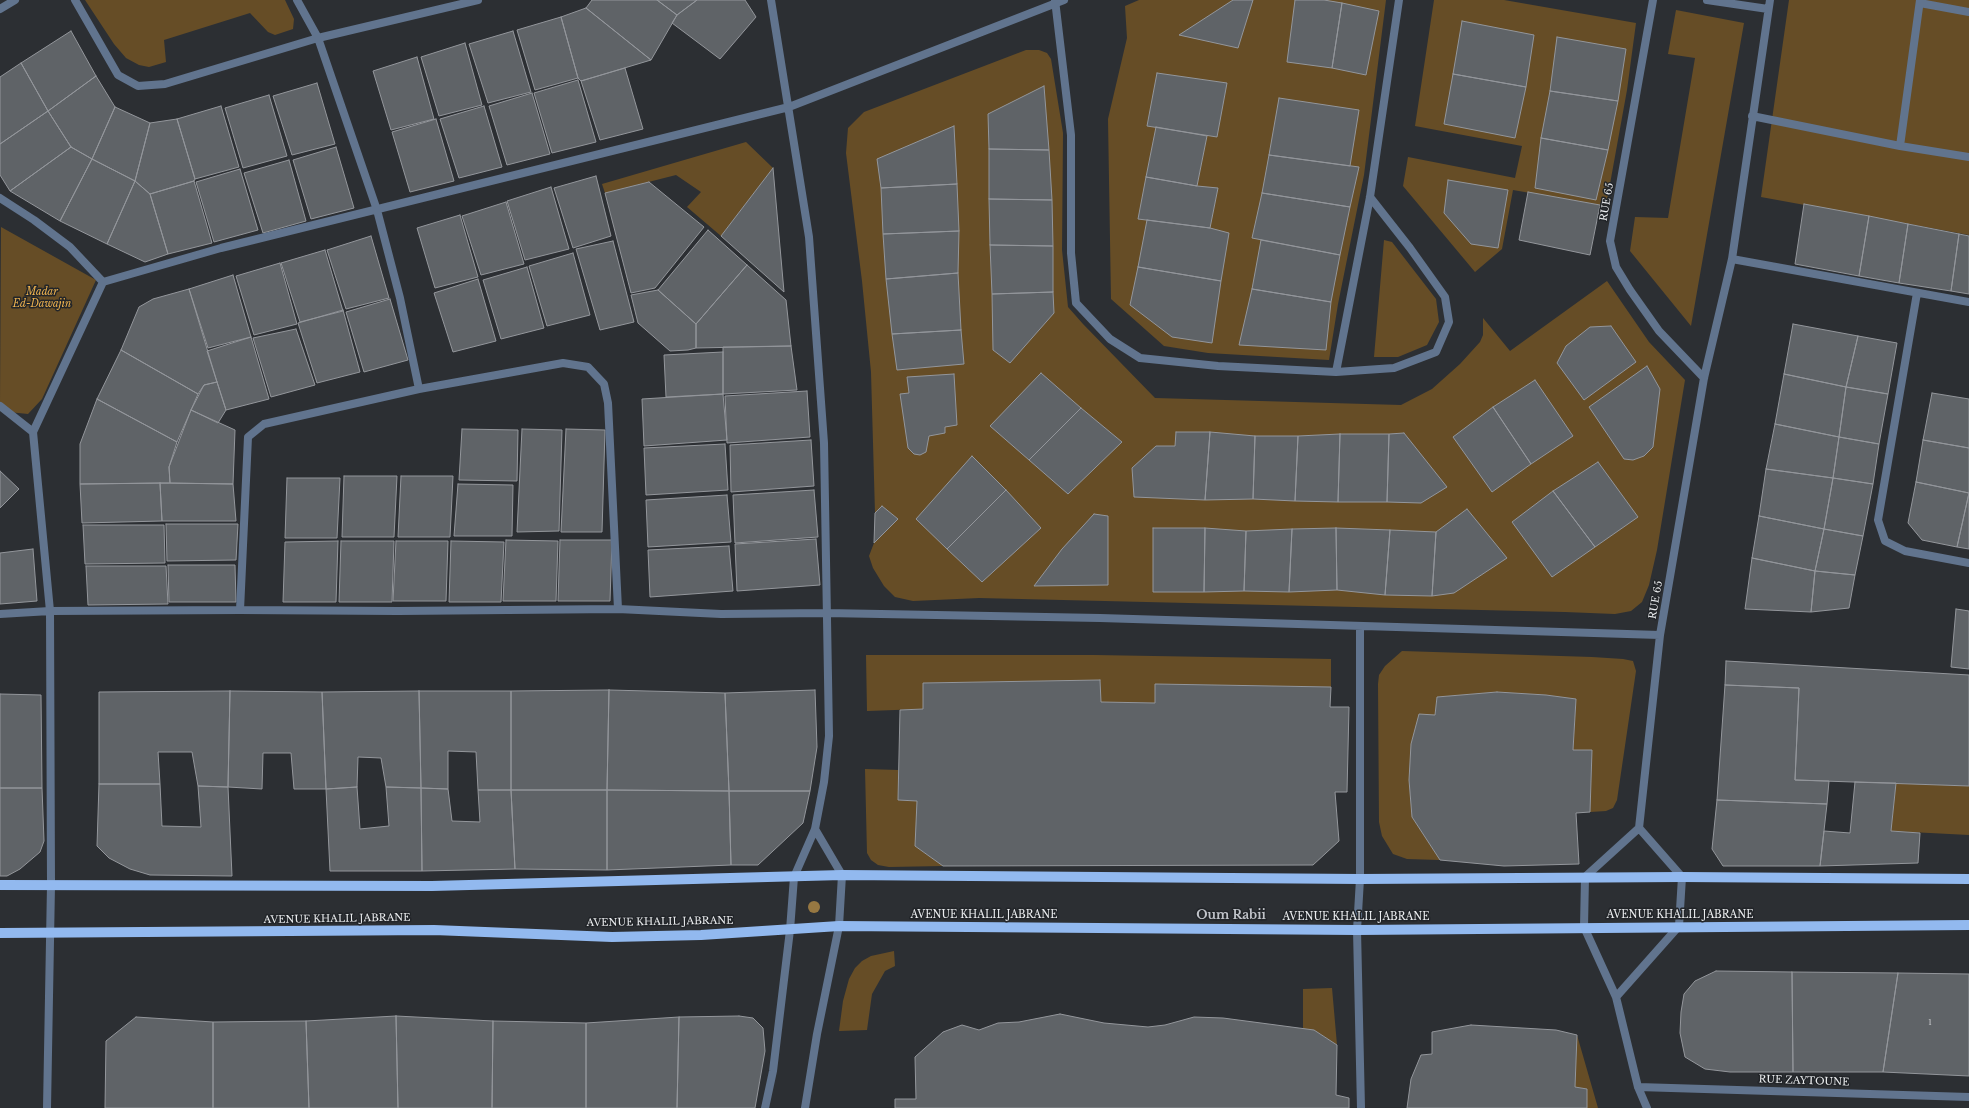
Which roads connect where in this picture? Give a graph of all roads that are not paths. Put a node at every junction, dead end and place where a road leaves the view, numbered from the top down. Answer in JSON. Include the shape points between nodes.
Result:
{"nodes":[{"id":1,"x":15,"y":0,"type":"edge"},
{"id":2,"x":75,"y":0,"type":"edge"},
{"id":3,"x":297,"y":0,"type":"edge"},
{"id":4,"x":478,"y":0,"type":"edge"},
{"id":5,"x":771,"y":0,"type":"edge"},
{"id":6,"x":1064,"y":0,"type":"edge"},
{"id":7,"x":1399,"y":0,"type":"edge"},
{"id":8,"x":1653,"y":0,"type":"edge"},
{"id":9,"x":1707,"y":0,"type":"edge"},
{"id":10,"x":1770,"y":0,"type":"edge"},
{"id":11,"x":1920,"y":1,"type":"edge"},
{"id":12,"x":1055,"y":2,"type":"edge"},
{"id":13,"x":0,"y":9,"type":"edge"},
{"id":14,"x":1768,"y":9,"type":"junction"},
{"id":15,"x":1969,"y":12,"type":"edge"},
{"id":16,"x":318,"y":38,"type":"junction"},
{"id":17,"x":790,"y":108,"type":"junction"},
{"id":18,"x":1752,"y":116,"type":"junction"},
{"id":19,"x":1900,"y":146,"type":"junction"},
{"id":20,"x":1969,"y":157,"type":"edge"},
{"id":21,"x":1370,"y":197,"type":"junction"},
{"id":22,"x":0,"y":198,"type":"edge"},
{"id":23,"x":377,"y":210,"type":"junction"},
{"id":24,"x":1732,"y":259,"type":"junction"},
{"id":25,"x":103,"y":282,"type":"junction"},
{"id":26,"x":1917,"y":293,"type":"junction"},
{"id":27,"x":1969,"y":302,"type":"edge"},
{"id":28,"x":1336,"y":372,"type":"junction"},
{"id":29,"x":1704,"y":378,"type":"junction"},
{"id":30,"x":419,"y":389,"type":"junction"},
{"id":31,"x":0,"y":406,"type":"edge"},
{"id":32,"x":33,"y":432,"type":"junction"},
{"id":33,"x":1969,"y":563,"type":"edge"},
{"id":34,"x":618,"y":609,"type":"junction"},
{"id":35,"x":240,"y":610,"type":"junction"},
{"id":36,"x":50,"y":611,"type":"junction"},
{"id":37,"x":826,"y":613,"type":"junction"},
{"id":38,"x":0,"y":614,"type":"edge"},
{"id":39,"x":1360,"y":627,"type":"junction"},
{"id":40,"x":1660,"y":635,"type":"junction"},
{"id":41,"x":1639,"y":828,"type":"junction"},
{"id":42,"x":815,"y":829,"type":"junction"},
{"id":43,"x":842,"y":875,"type":"junction"},
{"id":44,"x":794,"y":877,"type":"junction"},
{"id":45,"x":1586,"y":877,"type":"junction"},
{"id":46,"x":1682,"y":877,"type":"junction"},
{"id":47,"x":1360,"y":878,"type":"junction"},
{"id":48,"x":1969,"y":879,"type":"edge"},
{"id":49,"x":0,"y":885,"type":"edge"},
{"id":50,"x":50,"y":885,"type":"junction"},
{"id":51,"x":1969,"y":925,"type":"edge"},
{"id":52,"x":839,"y":926,"type":"junction"},
{"id":53,"x":1679,"y":926,"type":"junction"},
{"id":54,"x":1584,"y":927,"type":"junction"},
{"id":55,"x":790,"y":930,"type":"junction"},
{"id":56,"x":1357,"y":930,"type":"junction"},
{"id":57,"x":0,"y":933,"type":"edge"},
{"id":58,"x":50,"y":934,"type":"junction"},
{"id":59,"x":1616,"y":997,"type":"junction"},
{"id":60,"x":1638,"y":1087,"type":"junction"},
{"id":61,"x":1969,"y":1097,"type":"edge"},
{"id":62,"x":47,"y":1108,"type":"edge"},
{"id":63,"x":765,"y":1108,"type":"edge"},
{"id":64,"x":805,"y":1108,"type":"edge"},
{"id":65,"x":1361,"y":1108,"type":"edge"},
{"id":66,"x":1647,"y":1108,"type":"edge"}],
"edges":[{"from":1,"to":13,"type":"street"},
{"from":2,"to":16,"type":"street","via":[[118,75],[138,86],[165,84]]},
{"from":3,"to":16,"type":"street"},
{"from":4,"to":16,"type":"street"},
{"from":5,"to":17,"type":"street"},
{"from":6,"to":12,"type":"street"},
{"from":7,"to":21,"type":"street"},
{"from":8,"to":29,"type":"street","name":"RUE 65","via":[[1610,241],[1616,267],[1630,290],[1659,331]]},
{"from":9,"to":14,"type":"street"},
{"from":10,"to":14,"type":"street","name":"RUE 65"},
{"from":11,"to":15,"type":"street"},
{"from":11,"to":19,"type":"street"},
{"from":12,"to":17,"type":"street"},
{"from":12,"to":28,"type":"street","via":[[1071,135],[1071,253],[1076,303],[1110,339],[1140,358],[1218,366]]},
{"from":14,"to":18,"type":"street","name":"RUE 65"},
{"from":16,"to":23,"type":"street"},
{"from":17,"to":23,"type":"street"},
{"from":17,"to":37,"type":"street","via":[[810,245],[824,443]]},
{"from":18,"to":19,"type":"street"},
{"from":18,"to":24,"type":"street","name":"RUE 65"},
{"from":19,"to":20,"type":"street"},
{"from":21,"to":28,"type":"street"},
{"from":21,"to":28,"type":"street","via":[[1445,297],[1449,322],[1436,352],[1394,368]]},
{"from":22,"to":25,"type":"street","via":[[70,247]]},
{"from":23,"to":25,"type":"street","via":[[221,248]]},
{"from":23,"to":30,"type":"street","via":[[400,298]]},
{"from":24,"to":26,"type":"street"},
{"from":24,"to":29,"type":"street","name":"RUE 65"},
{"from":25,"to":32,"type":"street"},
{"from":26,"to":27,"type":"street"},
{"from":26,"to":33,"type":"street","via":[[1878,520],[1885,541],[1905,551]]},
{"from":29,"to":40,"type":"street","name":"RUE 65"},
{"from":30,"to":34,"type":"street","via":[[563,363],[588,367],[604,384],[608,403]]},
{"from":30,"to":35,"type":"street","via":[[264,424],[248,437]]},
{"from":31,"to":32,"type":"street"},
{"from":32,"to":36,"type":"street"},
{"from":34,"to":35,"type":"street"},
{"from":34,"to":37,"type":"street","via":[[721,614]]},
{"from":35,"to":36,"type":"street"},
{"from":36,"to":38,"type":"street"},
{"from":36,"to":50,"type":"street"},
{"from":37,"to":39,"type":"street","via":[[1100,618]]},
{"from":37,"to":42,"type":"street","via":[[828,736],[824,782]]},
{"from":39,"to":40,"type":"street"},
{"from":39,"to":47,"type":"street"},
{"from":40,"to":41,"type":"street","name":"RUE 65"},
{"from":41,"to":45,"type":"street"},
{"from":41,"to":46,"type":"street"},
{"from":42,"to":43,"type":"street"},
{"from":42,"to":44,"type":"street"},
{"from":43,"to":44,"type":"main road"},
{"from":43,"to":47,"type":"main road"},
{"from":43,"to":52,"type":"street"},
{"from":44,"to":50,"type":"main road","via":[[432,886]]},
{"from":44,"to":55,"type":"street"},
{"from":45,"to":46,"type":"main road"},
{"from":45,"to":47,"type":"main road"},
{"from":45,"to":54,"type":"street"},
{"from":46,"to":48,"type":"main road"},
{"from":46,"to":53,"type":"street"},
{"from":47,"to":56,"type":"street"},
{"from":49,"to":50,"type":"main road"},
{"from":50,"to":58,"type":"street"},
{"from":51,"to":53,"type":"main road","name":"AVENUE KHALIL JABRANE"},
{"from":52,"to":55,"type":"main road","name":"AVENUE KHALIL JABRANE"},
{"from":52,"to":56,"type":"main road","name":"AVENUE KHALIL JABRANE"},
{"from":52,"to":64,"type":"street"},
{"from":53,"to":54,"type":"main road","name":"AVENUE KHALIL JABRANE"},
{"from":53,"to":59,"type":"street"},
{"from":54,"to":56,"type":"main road","name":"AVENUE KHALIL JABRANE"},
{"from":54,"to":59,"type":"street"},
{"from":55,"to":58,"type":"main road","name":"AVENUE KHALIL JABRANE","via":[[612,937],[434,930]]},
{"from":55,"to":63,"type":"street","via":[[773,1072]]},
{"from":56,"to":65,"type":"street"},
{"from":57,"to":58,"type":"main road","name":"AVENUE KHALIL JABRANE"},
{"from":58,"to":62,"type":"street"},
{"from":59,"to":60,"type":"street"},
{"from":60,"to":61,"type":"street","name":"RUE ZAYTOUNE"},
{"from":60,"to":66,"type":"street"}]}
